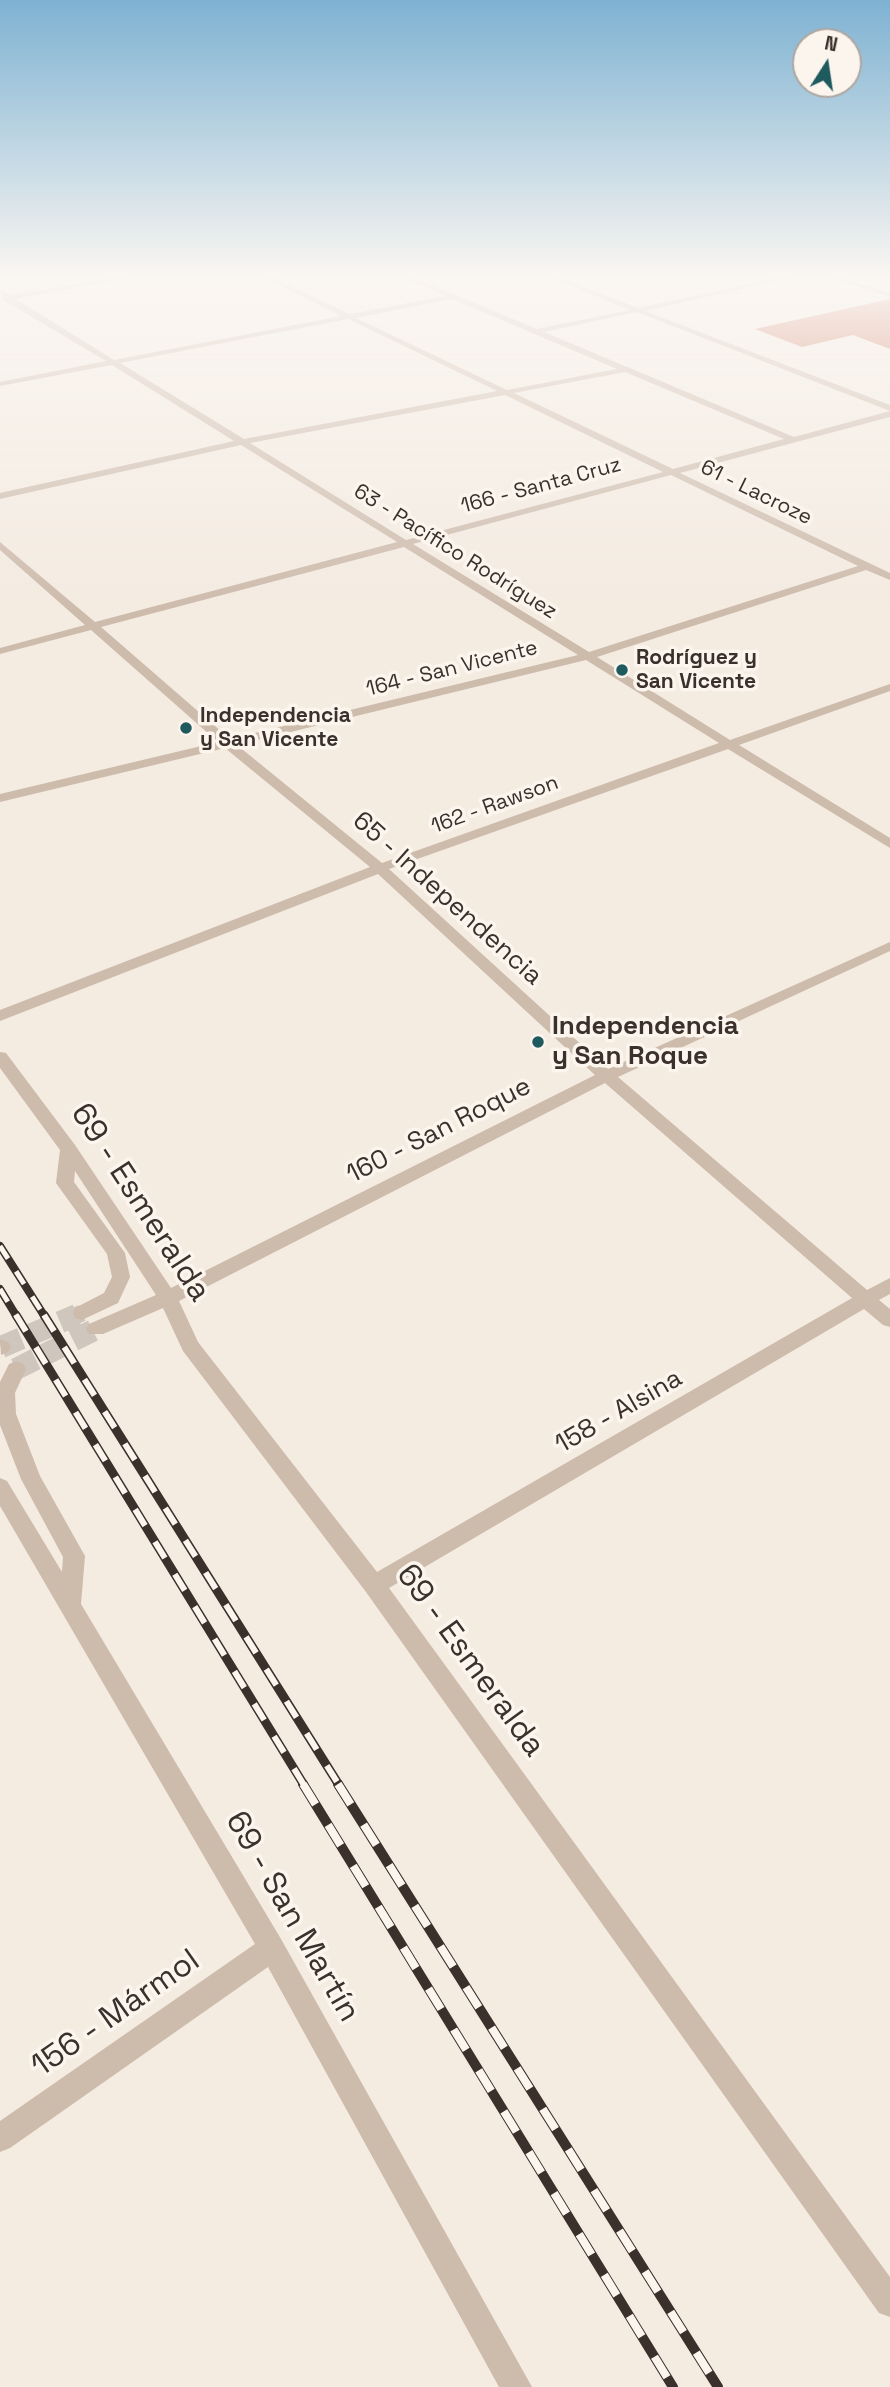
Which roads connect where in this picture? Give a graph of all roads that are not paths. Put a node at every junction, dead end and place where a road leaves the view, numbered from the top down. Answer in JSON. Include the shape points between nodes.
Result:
{"nodes":[{"id":1,"x":157,"y":388,"type":"edge"},
{"id":2,"x":497,"y":388,"type":"edge"},
{"id":3,"x":524,"y":388,"type":"edge"},
{"id":4,"x":668,"y":388,"type":"edge"},
{"id":5,"x":839,"y":388,"type":"edge"},
{"id":6,"x":505,"y":392,"type":"junction"},
{"id":7,"x":890,"y":408,"type":"edge"},
{"id":8,"x":890,"y":414,"type":"edge"},
{"id":9,"x":791,"y":439,"type":"junction"},
{"id":10,"x":243,"y":442,"type":"junction"},
{"id":11,"x":671,"y":472,"type":"junction"},
{"id":12,"x":0,"y":496,"type":"edge"},
{"id":13,"x":406,"y":542,"type":"junction"},
{"id":14,"x":0,"y":545,"type":"edge"},
{"id":15,"x":867,"y":566,"type":"junction"},
{"id":16,"x":890,"y":577,"type":"edge"},
{"id":17,"x":93,"y":626,"type":"junction"},
{"id":18,"x":0,"y":651,"type":"edge"},
{"id":19,"x":586,"y":657,"type":"junction"},
{"id":20,"x":890,"y":687,"type":"edge"},
{"id":21,"x":227,"y":743,"type":"junction"},
{"id":22,"x":729,"y":744,"type":"junction"},
{"id":23,"x":0,"y":798,"type":"edge"},
{"id":24,"x":890,"y":844,"type":"edge"},
{"id":25,"x":380,"y":868,"type":"junction"},
{"id":26,"x":890,"y":946,"type":"edge"},
{"id":27,"x":0,"y":1016,"type":"edge"},
{"id":28,"x":0,"y":1057,"type":"edge"},
{"id":29,"x":606,"y":1076,"type":"junction"},
{"id":30,"x":69,"y":1149,"type":"junction"},
{"id":31,"x":890,"y":1285,"type":"edge"},
{"id":32,"x":168,"y":1298,"type":"junction"},
{"id":33,"x":866,"y":1299,"type":"junction"},
{"id":34,"x":82,"y":1313,"type":"tunnel mouth"},
{"id":35,"x":890,"y":1320,"type":"edge"},
{"id":36,"x":96,"y":1329,"type":"tunnel mouth"},
{"id":37,"x":8,"y":1373,"type":"edge"},
{"id":38,"x":0,"y":1487,"type":"edge"},
{"id":39,"x":374,"y":1585,"type":"junction"},
{"id":40,"x":69,"y":1605,"type":"junction"},
{"id":41,"x":272,"y":1948,"type":"junction"},
{"id":42,"x":0,"y":2138,"type":"edge"},
{"id":43,"x":890,"y":2302,"type":"edge"},
{"id":44,"x":516,"y":2387,"type":"edge"}],
"edges":[{"from":1,"to":10,"type":"street","name":"63 - Pacífico Rodríguez"},
{"from":2,"to":6,"type":"street","name":"61 - Lacroze"},
{"from":3,"to":6,"type":"street"},
{"from":4,"to":9,"type":"street"},
{"from":5,"to":7,"type":"street"},
{"from":6,"to":10,"type":"street"},
{"from":6,"to":11,"type":"street","name":"61 - Lacroze"},
{"from":8,"to":9,"type":"street","name":"166 - Santa Cruz"},
{"from":9,"to":11,"type":"street","name":"166 - Santa Cruz"},
{"from":10,"to":12,"type":"street"},
{"from":10,"to":13,"type":"street","name":"63 - Pacífico Rodríguez"},
{"from":11,"to":13,"type":"street","name":"166 - Santa Cruz"},
{"from":11,"to":15,"type":"street","name":"61 - Lacroze"},
{"from":13,"to":17,"type":"street","name":"166 - Santa Cruz"},
{"from":13,"to":19,"type":"street","name":"63 - Pacífico Rodríguez"},
{"from":14,"to":17,"type":"street","name":"65 - Independencia"},
{"from":15,"to":16,"type":"street","name":"61 - Lacroze"},
{"from":15,"to":19,"type":"street","name":"164 - San Vicente"},
{"from":17,"to":18,"type":"street","name":"166 - Santa Cruz"},
{"from":17,"to":21,"type":"street","name":"65 - Independencia"},
{"from":19,"to":21,"type":"street","name":"164 - San Vicente"},
{"from":19,"to":22,"type":"street","name":"63 - Pacífico Rodríguez"},
{"from":20,"to":22,"type":"street","name":"162 - Rawson"},
{"from":21,"to":23,"type":"street","name":"164 - San Vicente"},
{"from":21,"to":25,"type":"street","name":"65 - Independencia"},
{"from":22,"to":24,"type":"street","name":"63 - Pacífico Rodríguez"},
{"from":22,"to":25,"type":"street","name":"162 - Rawson"},
{"from":25,"to":27,"type":"street","name":"162 - Rawson"},
{"from":25,"to":29,"type":"street","name":"65 - Independencia"},
{"from":26,"to":29,"type":"street","name":"160 - San Roque"},
{"from":28,"to":30,"type":"street","name":"69 - Esmeralda"},
{"from":29,"to":32,"type":"street","name":"160 - San Roque"},
{"from":29,"to":33,"type":"street","name":"65 - Independencia"},
{"from":30,"to":32,"type":"street","name":"69 - Esmeralda"},
{"from":30,"to":34,"type":"street","via":[[65,1183],[116,1253],[121,1277],[111,1298]]},
{"from":31,"to":33,"type":"street","name":"158 - Alsina"},
{"from":32,"to":36,"type":"street","name":"160 - San Roque"},
{"from":32,"to":39,"type":"street","name":"69 - Esmeralda","via":[[190,1346]]},
{"from":33,"to":35,"type":"street","name":"65 - Independencia"},
{"from":33,"to":39,"type":"street","name":"158 - Alsina"},
{"from":37,"to":40,"type":"street","via":[[6,1414],[31,1479],[74,1556]]},
{"from":38,"to":40,"type":"street","name":"69 - San Martín"},
{"from":39,"to":43,"type":"street","name":"69 - Esmeralda"},
{"from":40,"to":41,"type":"street","name":"69 - San Martín"},
{"from":41,"to":42,"type":"street","name":"156 - Mármol"},
{"from":41,"to":44,"type":"street","name":"69 - San Martín"}]}
